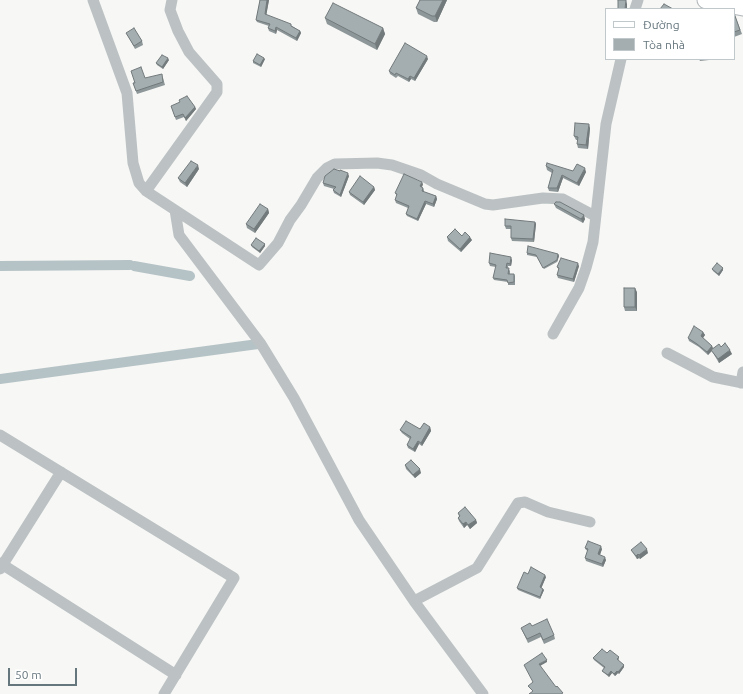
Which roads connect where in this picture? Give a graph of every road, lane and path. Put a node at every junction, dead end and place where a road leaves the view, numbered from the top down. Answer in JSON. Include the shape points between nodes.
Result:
{"nodes":[{"id":1,"x":93,"y":0,"type":"edge"},
{"id":2,"x":172,"y":0,"type":"edge"},
{"id":3,"x":706,"y":0,"type":"edge"},
{"id":4,"x":743,"y":7,"type":"edge"},
{"id":5,"x":621,"y":60,"type":"edge"},
{"id":6,"x":146,"y":191,"type":"junction"},
{"id":7,"x":176,"y":210,"type":"junction"},
{"id":8,"x":595,"y":216,"type":"junction"},
{"id":9,"x":553,"y":334,"type":"dead end"},
{"id":10,"x":667,"y":353,"type":"dead end"},
{"id":11,"x":742,"y":379,"type":"edge"},
{"id":12,"x":0,"y":435,"type":"edge"},
{"id":13,"x":61,"y":472,"type":"junction"},
{"id":14,"x":590,"y":522,"type":"dead end"},
{"id":15,"x":1,"y":566,"type":"edge"},
{"id":16,"x":414,"y":601,"type":"junction"},
{"id":17,"x":176,"y":675,"type":"junction"},
{"id":18,"x":164,"y":694,"type":"edge"},
{"id":19,"x":483,"y":694,"type":"edge"}],
"edges":[{"from":1,"to":6,"type":"street","via":[[126,88],[133,164],[139,183]]},
{"from":2,"to":6,"type":"street","via":[[170,10],[178,31],[189,52],[217,84],[217,92]]},
{"from":3,"to":4,"type":"main road"},
{"from":5,"to":8,"type":"street","via":[[606,124]]},
{"from":6,"to":7,"type":"street"},
{"from":7,"to":8,"type":"street","via":[[259,265],[278,243],[317,178],[335,164],[392,165],[485,204],[543,198],[563,199]]},
{"from":7,"to":16,"type":"street","via":[[179,236],[261,344],[294,398],[359,520]]},
{"from":8,"to":9,"type":"street","via":[[593,242],[586,268]]},
{"from":10,"to":11,"type":"street","via":[[713,377]]},
{"from":12,"to":13,"type":"street"},
{"from":13,"to":15,"type":"street"},
{"from":13,"to":17,"type":"street","via":[[234,578]]},
{"from":14,"to":16,"type":"street","via":[[548,512],[525,502],[518,503],[477,568]]},
{"from":15,"to":17,"type":"street"},
{"from":16,"to":19,"type":"street"},
{"from":17,"to":18,"type":"street"}]}
